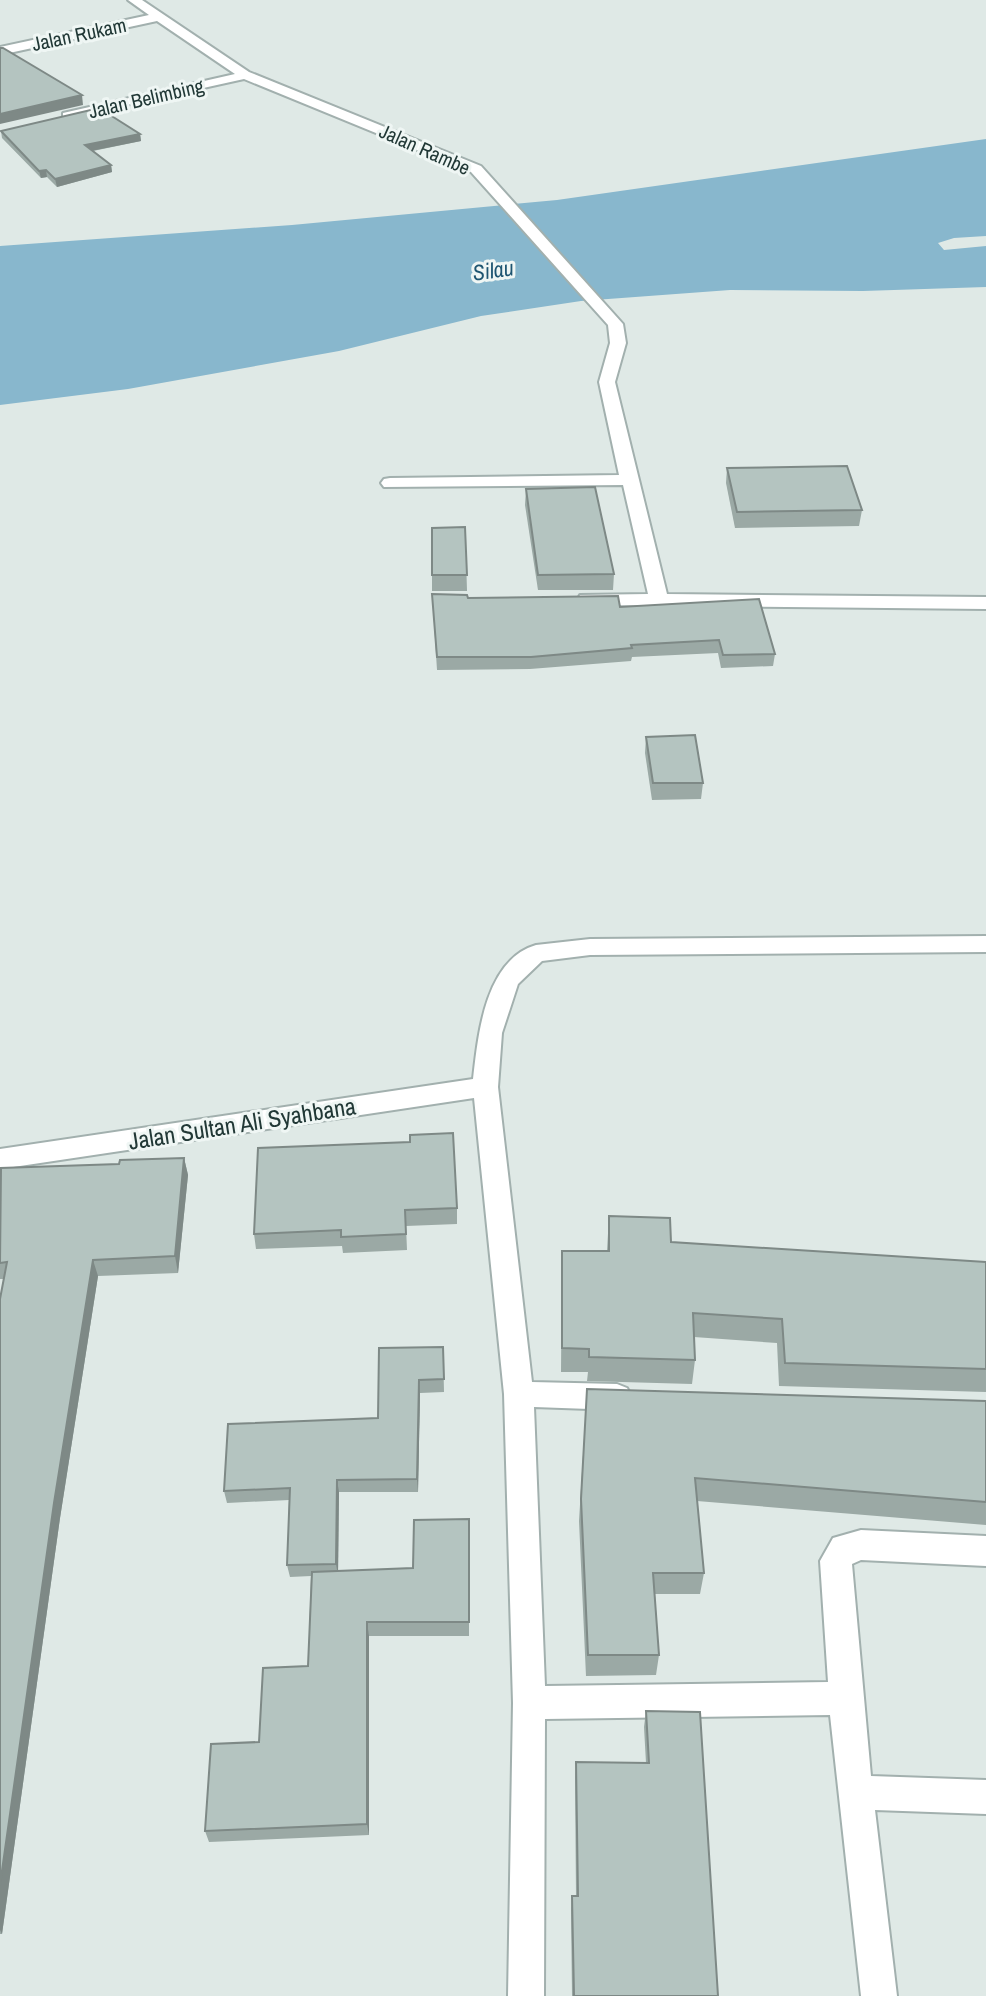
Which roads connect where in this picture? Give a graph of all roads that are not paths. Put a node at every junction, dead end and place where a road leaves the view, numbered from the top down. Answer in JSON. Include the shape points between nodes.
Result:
{"nodes":[{"id":1,"x":134,"y":0,"type":"edge"},
{"id":2,"x":158,"y":17,"type":"junction"},
{"id":3,"x":0,"y":51,"type":"edge"},
{"id":4,"x":245,"y":75,"type":"junction"},
{"id":5,"x":61,"y":117,"type":"edge"},
{"id":6,"x":629,"y":480,"type":"junction"},
{"id":7,"x":390,"y":483,"type":"dead end"},
{"id":8,"x":567,"y":599,"type":"edge"},
{"id":9,"x":659,"y":599,"type":"junction"},
{"id":10,"x":986,"y":603,"type":"edge"},
{"id":11,"x":986,"y":944,"type":"edge"},
{"id":12,"x":485,"y":1087,"type":"junction"},
{"id":13,"x":0,"y":1161,"type":"edge"},
{"id":14,"x":519,"y":1394,"type":"junction"},
{"id":15,"x":644,"y":1397,"type":"edge"},
{"id":16,"x":986,"y":1551,"type":"edge"},
{"id":17,"x":845,"y":1698,"type":"junction"},
{"id":18,"x":529,"y":1703,"type":"junction"},
{"id":19,"x":855,"y":1792,"type":"junction"},
{"id":20,"x":986,"y":1797,"type":"edge"},
{"id":21,"x":526,"y":1996,"type":"edge"},
{"id":22,"x":879,"y":1996,"type":"edge"}],
"edges":[{"from":1,"to":2,"type":"street","name":"Jalan Rambe"},
{"from":2,"to":3,"type":"street","name":"Jalan Rukam"},
{"from":2,"to":4,"type":"street","name":"Jalan Rambe"},
{"from":4,"to":5,"type":"street","name":"Jalan Belimbing"},
{"from":4,"to":6,"type":"street","name":"Jalan Rambe","via":[[456,159],[476,169],[496,190],[615,324],[619,351],[607,370],[607,382]]},
{"from":6,"to":7,"type":"street"},
{"from":6,"to":9,"type":"street","name":"Jalan Rambe"},
{"from":8,"to":9,"type":"street"},
{"from":9,"to":10,"type":"street"},
{"from":11,"to":12,"type":"street","via":[[590,947],[536,953],[507,980],[490,1033]]},
{"from":12,"to":13,"type":"street","name":"Jalan Sultan Ali Syahbana"},
{"from":12,"to":14,"type":"street"},
{"from":14,"to":15,"type":"street"},
{"from":14,"to":18,"type":"street"},
{"from":16,"to":17,"type":"street","via":[[844,1548],[836,1561]]},
{"from":17,"to":18,"type":"street"},
{"from":17,"to":19,"type":"street"},
{"from":18,"to":21,"type":"street"},
{"from":19,"to":20,"type":"street"},
{"from":19,"to":22,"type":"street"}]}
